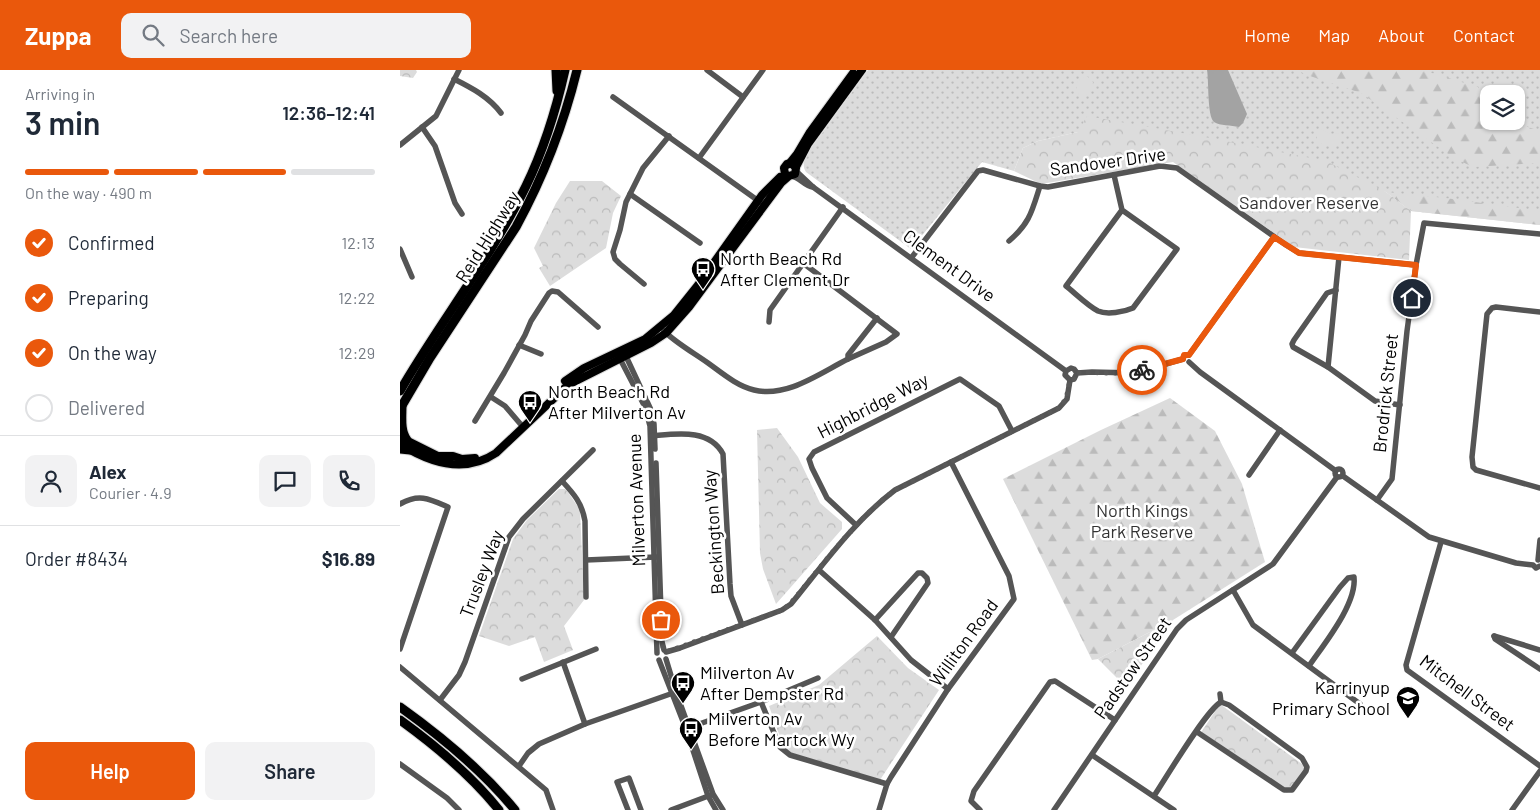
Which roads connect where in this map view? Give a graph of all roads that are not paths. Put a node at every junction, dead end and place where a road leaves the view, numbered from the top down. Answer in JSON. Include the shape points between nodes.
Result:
{"nodes":[{"id":1,"x":459,"y":70,"type":"edge"},
{"id":2,"x":556,"y":70,"type":"edge"},
{"id":3,"x":565,"y":70,"type":"edge"},
{"id":4,"x":707,"y":70,"type":"edge"},
{"id":5,"x":763,"y":70,"type":"edge"},
{"id":6,"x":856,"y":70,"type":"edge"},
{"id":7,"x":862,"y":70,"type":"edge"},
{"id":8,"x":575,"y":73,"type":"edge"},
{"id":9,"x":454,"y":79,"type":"junction"},
{"id":10,"x":613,"y":97,"type":"dead end"},
{"id":11,"x":743,"y":97,"type":"junction"},
{"id":12,"x":558,"y":101,"type":"junction"},
{"id":13,"x":501,"y":113,"type":"dead end"},
{"id":14,"x":422,"y":128,"type":"junction"},
{"id":15,"x":669,"y":136,"type":"junction"},
{"id":16,"x":400,"y":145,"type":"edge"},
{"id":17,"x":699,"y":158,"type":"junction"},
{"id":18,"x":791,"y":170,"type":"junction"},
{"id":19,"x":1114,"y":175,"type":"junction"},
{"id":20,"x":1040,"y":186,"type":"junction"},
{"id":21,"x":630,"y":194,"type":"junction"},
{"id":22,"x":761,"y":203,"type":"junction"},
{"id":23,"x":843,"y":207,"type":"junction"},
{"id":24,"x":1122,"y":210,"type":"junction"},
{"id":25,"x":462,"y":214,"type":"dead end"},
{"id":26,"x":1540,"y":234,"type":"edge"},
{"id":27,"x":1274,"y":237,"type":"junction"},
{"id":28,"x":1009,"y":241,"type":"dead end"},
{"id":29,"x":700,"y":244,"type":"dead end"},
{"id":30,"x":400,"y":249,"type":"edge"},
{"id":31,"x":1339,"y":257,"type":"junction"},
{"id":32,"x":912,"y":258,"type":"junction"},
{"id":33,"x":803,"y":263,"type":"junction"},
{"id":34,"x":1416,"y":265,"type":"junction"},
{"id":35,"x":412,"y":277,"type":"dead end"},
{"id":36,"x":644,"y":284,"type":"dead end"},
{"id":37,"x":1336,"y":290,"type":"junction"},
{"id":38,"x":1540,"y":312,"type":"edge"},
{"id":39,"x":877,"y":318,"type":"junction"},
{"id":40,"x":769,"y":322,"type":"dead end"},
{"id":41,"x":598,"y":327,"type":"dead end"},
{"id":42,"x":664,"y":330,"type":"junction"},
{"id":43,"x":519,"y":345,"type":"junction"},
{"id":44,"x":541,"y":354,"type":"dead end"},
{"id":45,"x":621,"y":355,"type":"junction"},
{"id":46,"x":848,"y":359,"type":"junction"},
{"id":47,"x":1187,"y":359,"type":"junction"},
{"id":48,"x":1328,"y":367,"type":"junction"},
{"id":49,"x":1066,"y":370,"type":"junction"},
{"id":50,"x":1077,"y":373,"type":"junction"},
{"id":51,"x":1070,"y":380,"type":"junction"},
{"id":52,"x":400,"y":391,"type":"edge"},
{"id":53,"x":491,"y":397,"type":"junction"},
{"id":54,"x":1400,"y":405,"type":"junction"},
{"id":55,"x":401,"y":407,"type":"edge"},
{"id":56,"x":475,"y":421,"type":"dead end"},
{"id":57,"x":522,"y":425,"type":"junction"},
{"id":58,"x":1280,"y":430,"type":"junction"},
{"id":59,"x":1012,"y":431,"type":"junction"},
{"id":60,"x":653,"y":436,"type":"junction"},
{"id":61,"x":402,"y":441,"type":"edge"},
{"id":62,"x":400,"y":449,"type":"edge"},
{"id":63,"x":410,"y":450,"type":"junction"},
{"id":64,"x":592,"y":450,"type":"dead end"},
{"id":65,"x":951,"y":462,"type":"junction"},
{"id":66,"x":1249,"y":475,"type":"dead end"},
{"id":67,"x":1338,"y":475,"type":"junction"},
{"id":68,"x":562,"y":481,"type":"junction"},
{"id":69,"x":1540,"y":488,"type":"edge"},
{"id":70,"x":1377,"y":500,"type":"junction"},
{"id":71,"x":400,"y":504,"type":"edge"},
{"id":72,"x":856,"y":525,"type":"junction"},
{"id":73,"x":1540,"y":540,"type":"edge"},
{"id":74,"x":1441,"y":542,"type":"junction"},
{"id":75,"x":656,"y":557,"type":"junction"},
{"id":76,"x":586,"y":560,"type":"junction"},
{"id":77,"x":1538,"y":564,"type":"edge"},
{"id":78,"x":819,"y":570,"type":"junction"},
{"id":79,"x":1233,"y":590,"type":"junction"},
{"id":80,"x":586,"y":597,"type":"dead end"},
{"id":81,"x":875,"y":620,"type":"junction"},
{"id":82,"x":742,"y":625,"type":"junction"},
{"id":83,"x":891,"y":637,"type":"junction"},
{"id":84,"x":402,"y":638,"type":"edge"},
{"id":85,"x":400,"y":649,"type":"edge"},
{"id":86,"x":596,"y":649,"type":"dead end"},
{"id":87,"x":1540,"y":650,"type":"edge"},
{"id":88,"x":1292,"y":653,"type":"junction"},
{"id":89,"x":666,"y":654,"type":"junction"},
{"id":90,"x":658,"y":656,"type":"junction"},
{"id":91,"x":563,"y":662,"type":"junction"},
{"id":92,"x":1309,"y":666,"type":"junction"},
{"id":93,"x":400,"y":667,"type":"edge"},
{"id":94,"x":1540,"y":669,"type":"edge"},
{"id":95,"x":818,"y":678,"type":"dead end"},
{"id":96,"x":522,"y":679,"type":"dead end"},
{"id":97,"x":948,"y":689,"type":"junction"},
{"id":98,"x":674,"y":693,"type":"junction"},
{"id":99,"x":1220,"y":694,"type":"dead end"},
{"id":100,"x":440,"y":700,"type":"junction"},
{"id":101,"x":761,"y":702,"type":"junction"},
{"id":102,"x":1221,"y":702,"type":"junction"},
{"id":103,"x":1360,"y":704,"type":"dead end"},
{"id":104,"x":400,"y":707,"type":"edge"},
{"id":105,"x":400,"y":720,"type":"edge"},
{"id":106,"x":1115,"y":720,"type":"junction"},
{"id":107,"x":585,"y":724,"type":"junction"},
{"id":108,"x":688,"y":728,"type":"junction"},
{"id":109,"x":1197,"y":732,"type":"junction"},
{"id":110,"x":1092,"y":755,"type":"junction"},
{"id":111,"x":400,"y":764,"type":"edge"},
{"id":112,"x":519,"y":766,"type":"junction"},
{"id":113,"x":1540,"y":766,"type":"edge"},
{"id":114,"x":1540,"y":771,"type":"edge"},
{"id":115,"x":887,"y":784,"type":"junction"},
{"id":116,"x":711,"y":795,"type":"junction"},
{"id":117,"x":1154,"y":796,"type":"junction"},
{"id":118,"x":459,"y":810,"type":"edge"},
{"id":119,"x":499,"y":810,"type":"edge"},
{"id":120,"x":515,"y":810,"type":"edge"},
{"id":121,"x":553,"y":810,"type":"edge"},
{"id":122,"x":628,"y":810,"type":"edge"},
{"id":123,"x":641,"y":810,"type":"edge"},
{"id":124,"x":671,"y":810,"type":"edge"},
{"id":125,"x":716,"y":810,"type":"edge"},
{"id":126,"x":723,"y":810,"type":"edge"},
{"id":127,"x":879,"y":810,"type":"edge"},
{"id":128,"x":980,"y":810,"type":"edge"},
{"id":129,"x":1054,"y":810,"type":"edge"},
{"id":130,"x":1174,"y":810,"type":"edge"},
{"id":131,"x":1512,"y":810,"type":"edge"}],
"edges":[{"from":1,"to":9,"type":"street"},
{"from":2,"to":12,"type":"highway"},
{"from":3,"to":12,"type":"highway","name":"Reid Highway"},
{"from":4,"to":11,"type":"street"},
{"from":5,"to":11,"type":"street"},
{"from":6,"to":18,"type":"main road","via":[[810,132]]},
{"from":7,"to":18,"type":"main road"},
{"from":8,"to":55,"type":"highway","name":"Reid Highway","via":[[558,138],[540,182],[516,227]]},
{"from":9,"to":13,"type":"street","via":[[494,103]]},
{"from":9,"to":14,"type":"street","via":[[436,116]]},
{"from":10,"to":15,"type":"street"},
{"from":11,"to":17,"type":"street"},
{"from":12,"to":52,"type":"highway","name":"Reid Highway","via":[[538,158],[514,210]]},
{"from":14,"to":16,"type":"street"},
{"from":14,"to":25,"type":"street","via":[[435,146],[455,204]]},
{"from":15,"to":17,"type":"street"},
{"from":15,"to":21,"type":"street","via":[[643,168]]},
{"from":17,"to":22,"type":"street"},
{"from":18,"to":22,"type":"main road"},
{"from":18,"to":23,"type":"street","name":"Clement Drive"},
{"from":19,"to":20,"type":"street","name":"Sandover Drive"},
{"from":19,"to":24,"type":"street"},
{"from":19,"to":27,"type":"street","name":"Sandover Drive","via":[[1160,166],[1177,168]]},
{"from":20,"to":28,"type":"street","via":[[1028,221]]},
{"from":20,"to":32,"type":"street","name":"Sandover Drive","via":[[983,170],[978,172]]},
{"from":21,"to":29,"type":"street"},
{"from":21,"to":36,"type":"street","via":[[613,252],[615,259]]},
{"from":22,"to":42,"type":"main road","via":[[689,307]]},
{"from":23,"to":32,"type":"street","name":"Clement Drive"},
{"from":23,"to":33,"type":"street"},
{"from":24,"to":24,"type":"street","via":[[1066,286],[1098,311],[1133,308],[1177,250]]},
{"from":26,"to":34,"type":"street","name":"Brodrick Street","via":[[1427,222],[1422,226]]},
{"from":27,"to":31,"type":"street","name":"Sandover Drive","via":[[1299,253]]},
{"from":27,"to":47,"type":"street"},
{"from":30,"to":35,"type":"street"},
{"from":31,"to":34,"type":"street","name":"Sandover Drive"},
{"from":31,"to":37,"type":"street"},
{"from":32,"to":49,"type":"street","name":"Clement Drive"},
{"from":33,"to":39,"type":"street"},
{"from":33,"to":40,"type":"street","via":[[770,310]]},
{"from":34,"to":54,"type":"street","name":"Brodrick Street"},
{"from":37,"to":48,"type":"street"},
{"from":37,"to":48,"type":"street","via":[[1327,293],[1292,344]]},
{"from":38,"to":69,"type":"street","via":[[1490,306],[1472,457],[1476,470]]},
{"from":39,"to":46,"type":"street"},
{"from":39,"to":46,"type":"street","via":[[897,334]]},
{"from":41,"to":43,"type":"street","via":[[564,296],[552,291]]},
{"from":42,"to":45,"type":"main road"},
{"from":42,"to":46,"type":"street","via":[[728,378],[754,390],[791,388]]},
{"from":43,"to":44,"type":"street"},
{"from":43,"to":53,"type":"street"},
{"from":45,"to":57,"type":"main road","via":[[568,385]]},
{"from":45,"to":60,"type":"street","name":"Milverton Avenue","via":[[645,407]]},
{"from":47,"to":50,"type":"street","name":"Clement Drive","via":[[1134,373]]},
{"from":47,"to":58,"type":"street"},
{"from":48,"to":54,"type":"street","via":[[1375,401]]},
{"from":49,"to":50,"type":"street","name":"Clement Drive","via":[[1072,368]]},
{"from":49,"to":51,"type":"street","via":[[1065,375]]},
{"from":50,"to":51,"type":"street"},
{"from":51,"to":59,"type":"street","via":[[1066,399],[1059,408]]},
{"from":53,"to":56,"type":"street"},
{"from":53,"to":57,"type":"street","via":[[505,406]]},
{"from":54,"to":70,"type":"street","name":"Brodrick Street","via":[[1392,479]]},
{"from":55,"to":61,"type":"highway"},
{"from":57,"to":61,"type":"main road","via":[[492,450],[473,459],[438,456]]},
{"from":57,"to":63,"type":"main road","via":[[496,453],[472,464],[448,464]]},
{"from":58,"to":66,"type":"street"},
{"from":58,"to":67,"type":"street"},
{"from":59,"to":65,"type":"street"},
{"from":59,"to":72,"type":"street","name":"Highbridge Way","via":[[999,406],[960,380],[814,452],[809,459],[827,498]]},
{"from":60,"to":75,"type":"street","name":"Milverton Avenue"},
{"from":60,"to":82,"type":"street","name":"Beckington Way","via":[[698,435],[714,443],[722,454],[731,596]]},
{"from":61,"to":63,"type":"main road"},
{"from":62,"to":63,"type":"highway"},
{"from":64,"to":68,"type":"street","name":"Trusley Way"},
{"from":65,"to":72,"type":"street","via":[[895,490]]},
{"from":65,"to":97,"type":"street","name":"Williton Road","via":[[1008,576],[1014,599]]},
{"from":67,"to":70,"type":"street"},
{"from":67,"to":79,"type":"street","name":"Padstow Street","via":[[1273,564]]},
{"from":68,"to":76,"type":"street","via":[[583,509]]},
{"from":68,"to":100,"type":"street","name":"Trusley Way","via":[[509,537],[465,662],[459,676]]},
{"from":70,"to":74,"type":"street","via":[[1419,531]]},
{"from":71,"to":84,"type":"street","via":[[420,497],[448,507]]},
{"from":72,"to":78,"type":"street"},
{"from":73,"to":77,"type":"street"},
{"from":74,"to":77,"type":"street","via":[[1516,563]]},
{"from":74,"to":113,"type":"street","name":"Mitchell Street","via":[[1407,670]]},
{"from":75,"to":76,"type":"street"},
{"from":75,"to":89,"type":"street","name":"Milverton Avenue","via":[[662,642]]},
{"from":75,"to":90,"type":"street","name":"Milverton Avenue"},
{"from":76,"to":80,"type":"street"},
{"from":78,"to":81,"type":"street"},
{"from":78,"to":82,"type":"street","via":[[782,610]]},
{"from":79,"to":88,"type":"street","via":[[1253,624]]},
{"from":79,"to":106,"type":"street","name":"Padstow Street","via":[[1177,629]]},
{"from":81,"to":83,"type":"street"},
{"from":81,"to":83,"type":"street","via":[[918,573],[927,578],[928,583]]},
{"from":82,"to":89,"type":"street"},
{"from":83,"to":97,"type":"street","via":[[911,660]]},
{"from":84,"to":85,"type":"street"},
{"from":86,"to":91,"type":"street"},
{"from":87,"to":94,"type":"street","via":[[1494,636]]},
{"from":88,"to":92,"type":"street"},
{"from":88,"to":92,"type":"street","via":[[1340,587],[1348,578],[1354,577],[1342,618]]},
{"from":89,"to":90,"type":"street","via":[[660,650]]},
{"from":89,"to":90,"type":"street","via":[[662,661]]},
{"from":89,"to":98,"type":"street","name":"Milverton Avenue"},
{"from":90,"to":98,"type":"street","name":"Milverton Avenue"},
{"from":91,"to":96,"type":"street"},
{"from":91,"to":107,"type":"street"},
{"from":92,"to":103,"type":"street"},
{"from":93,"to":100,"type":"street"},
{"from":95,"to":101,"type":"street"},
{"from":97,"to":115,"type":"street","name":"Williton Road"},
{"from":98,"to":107,"type":"street"},
{"from":98,"to":108,"type":"street","name":"Milverton Avenue"},
{"from":99,"to":102,"type":"street"},
{"from":100,"to":112,"type":"street"},
{"from":101,"to":108,"type":"street"},
{"from":101,"to":115,"type":"street","via":[[784,752]]},
{"from":102,"to":109,"type":"street"},
{"from":102,"to":109,"type":"street","via":[[1302,758],[1307,767],[1296,786],[1288,791],[1278,788]]},
{"from":104,"to":120,"type":"highway","via":[[443,739]]},
{"from":105,"to":119,"type":"highway","via":[[466,774]]},
{"from":106,"to":110,"type":"street","name":"Padstow Street"},
{"from":106,"to":128,"type":"street","via":[[1055,681],[1050,682],[974,791],[971,801]]},
{"from":107,"to":112,"type":"street","via":[[539,744]]},
{"from":108,"to":116,"type":"street","name":"Milverton Avenue"},
{"from":109,"to":117,"type":"street"},
{"from":110,"to":117,"type":"street"},
{"from":110,"to":129,"type":"street","name":"Padstow Street"},
{"from":111,"to":118,"type":"street"},
{"from":112,"to":121,"type":"street","via":[[546,790]]},
{"from":114,"to":131,"type":"street"},
{"from":115,"to":127,"type":"street","name":"Williton Road"},
{"from":116,"to":124,"type":"street"},
{"from":116,"to":125,"type":"street","name":"Milverton Avenue"},
{"from":116,"to":126,"type":"street","name":"Milverton Avenue"},
{"from":117,"to":130,"type":"street"},
{"from":122,"to":123,"type":"street","via":[[617,782],[629,778]]}]}
